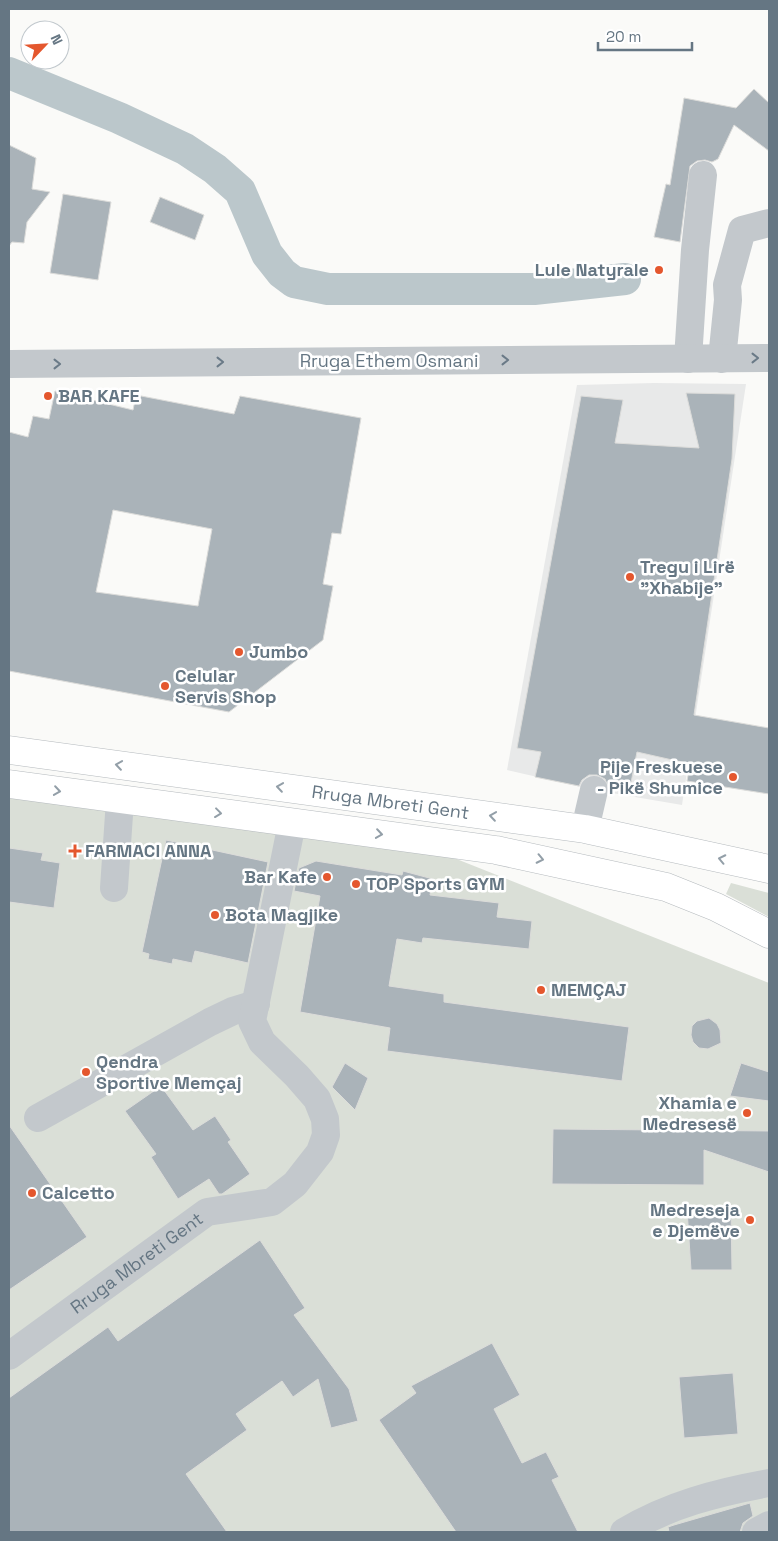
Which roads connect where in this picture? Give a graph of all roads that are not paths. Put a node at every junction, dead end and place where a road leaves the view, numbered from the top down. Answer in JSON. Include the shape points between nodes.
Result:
{"nodes":[{"id":1,"x":704,"y":174,"type":"dead end"},
{"id":2,"x":769,"y":223,"type":"edge"},
{"id":3,"x":769,"y":358,"type":"edge"},
{"id":4,"x":688,"y":359,"type":"junction"},
{"id":5,"x":722,"y":359,"type":"junction"},
{"id":6,"x":9,"y":364,"type":"edge"},
{"id":7,"x":9,"y":750,"type":"edge"},
{"id":8,"x":9,"y":784,"type":"edge"},
{"id":9,"x":594,"y":790,"type":"dead end"},
{"id":10,"x":120,"y":800,"type":"junction"},
{"id":11,"x":292,"y":823,"type":"junction"},
{"id":12,"x":585,"y":829,"type":"junction"},
{"id":13,"x":769,"y":869,"type":"edge"},
{"id":14,"x":114,"y":888,"type":"dead end"},
{"id":15,"x":769,"y":934,"type":"edge"},
{"id":16,"x":256,"y":1004,"type":"junction"},
{"id":17,"x":38,"y":1118,"type":"dead end"},
{"id":18,"x":9,"y":1356,"type":"edge"},
{"id":19,"x":769,"y":1483,"type":"edge"},
{"id":20,"x":769,"y":1525,"type":"edge"},
{"id":21,"x":624,"y":1532,"type":"edge"},
{"id":22,"x":756,"y":1532,"type":"edge"}],
"edges":[{"from":1,"to":4,"type":"street"},
{"from":2,"to":5,"type":"street","via":[[742,230],[727,285]]},
{"from":5,"to":3,"type":"street","name":"Rruga Ethem Osmani","one_way":true},
{"from":4,"to":5,"type":"street","name":"Rruga Ethem Osmani"},
{"from":6,"to":4,"type":"street","name":"Rruga Ethem Osmani","one_way":true,"via":[[654,371]]},
{"from":12,"to":7,"type":"main road","name":"Rruga Mbreti Gent","one_way":true},
{"from":8,"to":10,"type":"main road","name":"Rruga Mbreti Gent","one_way":true},
{"from":9,"to":12,"type":"street"},
{"from":10,"to":11,"type":"main road","name":"Rruga Mbreti Gent","one_way":true},
{"from":10,"to":14,"type":"street"},
{"from":11,"to":15,"type":"main road","name":"Rruga Mbreti Gent","one_way":true,"via":[[496,850],[666,887],[716,907]]},
{"from":11,"to":16,"type":"street","name":"Rruga Mbreti Gent"},
{"from":13,"to":12,"type":"main road","name":"Rruga Mbreti Gent","one_way":true},
{"from":16,"to":17,"type":"street","via":[[210,1022]]},
{"from":16,"to":18,"type":"street","name":"Rruga Mbreti Gent","via":[[252,1021],[262,1042],[317,1099],[326,1135],[320,1152],[295,1184],[272,1202],[207,1212]]},
{"from":19,"to":21,"type":"street","via":[[689,1502]]},
{"from":20,"to":22,"type":"street"}]}
